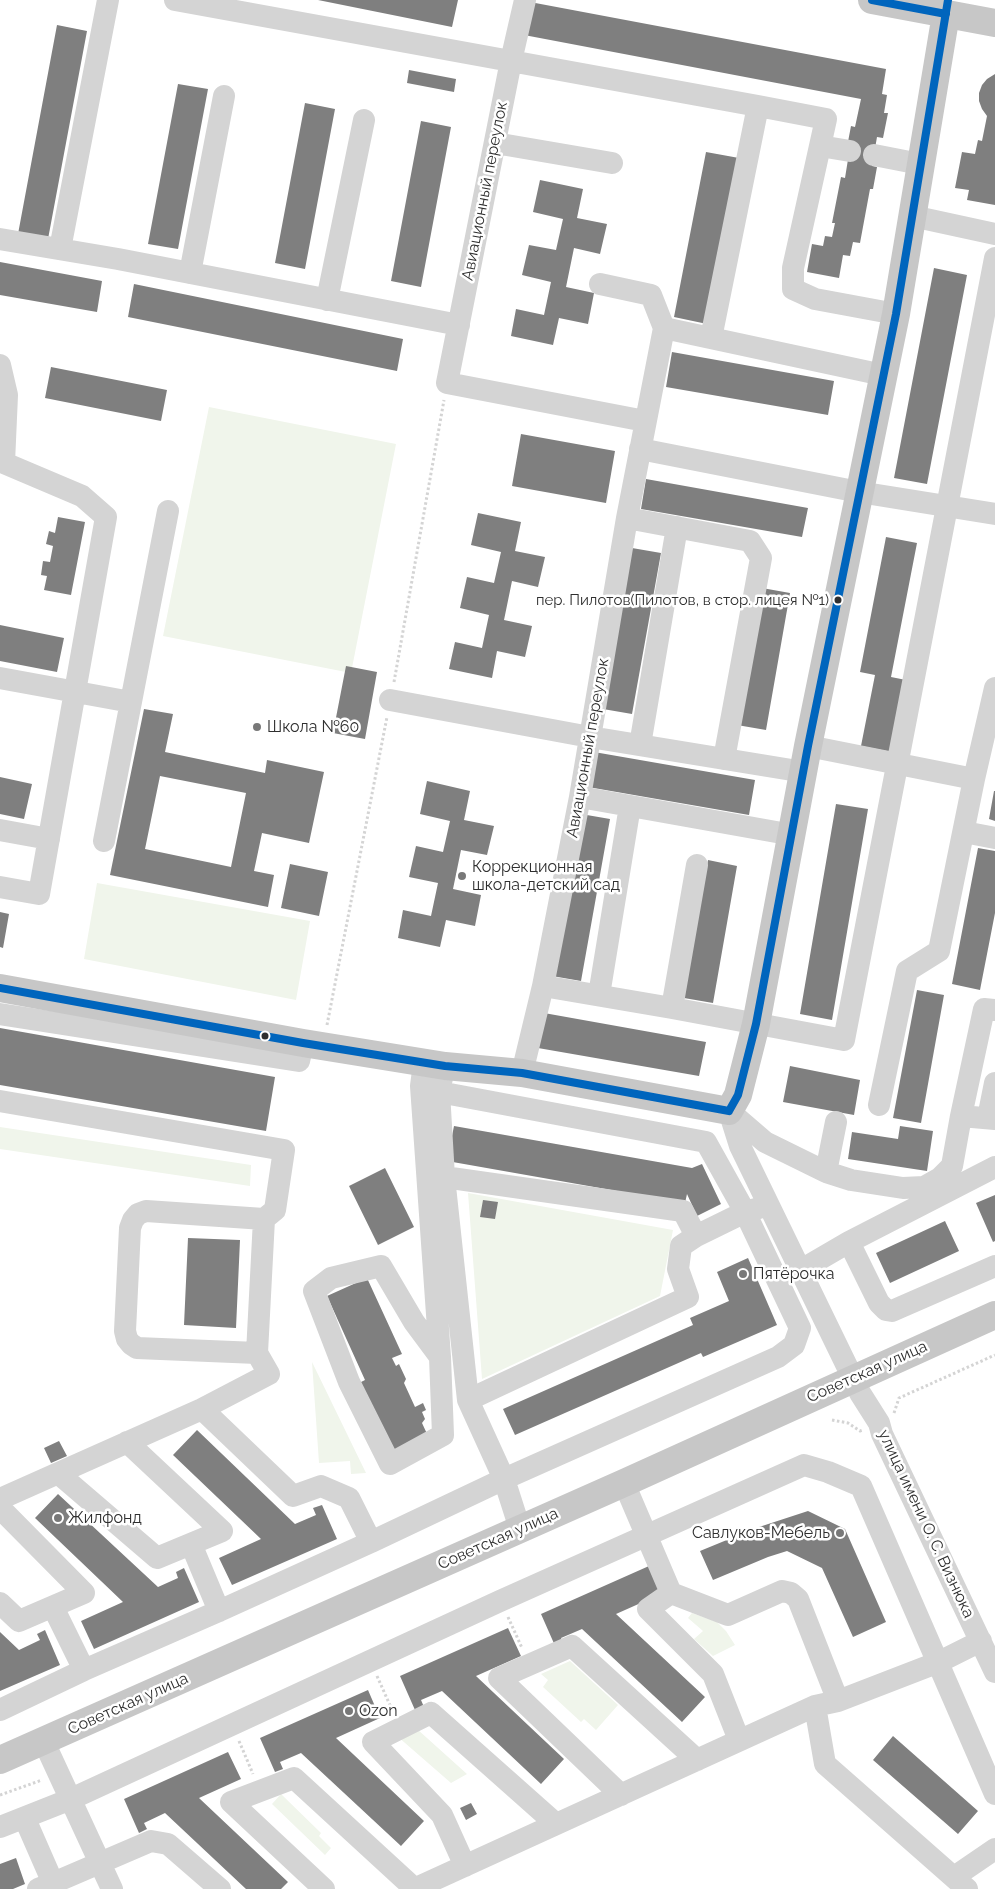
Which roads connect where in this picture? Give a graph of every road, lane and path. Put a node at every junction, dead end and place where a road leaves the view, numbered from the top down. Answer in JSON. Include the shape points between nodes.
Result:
{"nodes":[{"id":1,"x":108,"y":0,"type":"edge"},
{"id":2,"x":175,"y":0,"type":"edge"},
{"id":3,"x":525,"y":0,"type":"edge"},
{"id":4,"x":872,"y":0,"type":"edge"},
{"id":5,"x":947,"y":7,"type":"edge"},
{"id":6,"x":995,"y":23,"type":"edge"},
{"id":7,"x":511,"y":60,"type":"junction"},
{"id":8,"x":224,"y":96,"type":"dead end"},
{"id":9,"x":758,"y":106,"type":"junction"},
{"id":10,"x":364,"y":120,"type":"dead end"},
{"id":11,"x":495,"y":143,"type":"junction"},
{"id":12,"x":820,"y":146,"type":"junction"},
{"id":13,"x":850,"y":151,"type":"dead end"},
{"id":14,"x":874,"y":155,"type":"dead end"},
{"id":15,"x":612,"y":163,"type":"dead end"},
{"id":16,"x":920,"y":164,"type":"junction"},
{"id":17,"x":912,"y":216,"type":"junction"},
{"id":18,"x":995,"y":234,"type":"edge"},
{"id":19,"x":0,"y":240,"type":"edge"},
{"id":20,"x":60,"y":249,"type":"junction"},
{"id":21,"x":995,"y":258,"type":"edge"},
{"id":22,"x":190,"y":273,"type":"junction"},
{"id":23,"x":600,"y":284,"type":"dead end"},
{"id":24,"x":328,"y":300,"type":"junction"},
{"id":25,"x":896,"y":314,"type":"junction"},
{"id":26,"x":459,"y":324,"type":"junction"},
{"id":27,"x":664,"y":328,"type":"junction"},
{"id":28,"x":711,"y":338,"type":"junction"},
{"id":29,"x":0,"y":365,"type":"edge"},
{"id":30,"x":883,"y":375,"type":"junction"},
{"id":31,"x":645,"y":421,"type":"junction"},
{"id":32,"x":640,"y":449,"type":"junction"},
{"id":33,"x":2,"y":472,"type":"edge"},
{"id":34,"x":859,"y":492,"type":"junction"},
{"id":35,"x":948,"y":506,"type":"junction"},
{"id":36,"x":168,"y":511,"type":"dead end"},
{"id":37,"x":995,"y":514,"type":"edge"},
{"id":38,"x":627,"y":518,"type":"junction"},
{"id":39,"x":677,"y":527,"type":"junction"},
{"id":40,"x":0,"y":678,"type":"edge"},
{"id":41,"x":995,"y":688,"type":"edge"},
{"id":42,"x":75,"y":693,"type":"junction"},
{"id":43,"x":390,"y":700,"type":"dead end"},
{"id":44,"x":131,"y":702,"type":"junction"},
{"id":45,"x":590,"y":736,"type":"junction"},
{"id":46,"x":640,"y":745,"type":"junction"},
{"id":47,"x":724,"y":759,"type":"junction"},
{"id":48,"x":806,"y":759,"type":"junction"},
{"id":49,"x":898,"y":764,"type":"junction"},
{"id":50,"x":974,"y":779,"type":"junction"},
{"id":51,"x":580,"y":797,"type":"junction"},
{"id":52,"x":630,"y":806,"type":"junction"},
{"id":53,"x":0,"y":830,"type":"edge"},
{"id":54,"x":964,"y":832,"type":"junction"},
{"id":55,"x":793,"y":835,"type":"junction"},
{"id":56,"x":995,"y":838,"type":"edge"},
{"id":57,"x":49,"y":839,"type":"junction"},
{"id":58,"x":104,"y":841,"type":"dead end"},
{"id":59,"x":698,"y":865,"type":"dead end"},
{"id":60,"x":0,"y":887,"type":"edge"},
{"id":61,"x":543,"y":986,"type":"junction"},
{"id":62,"x":0,"y":988,"type":"edge"},
{"id":63,"x":599,"y":995,"type":"junction"},
{"id":64,"x":672,"y":1008,"type":"junction"},
{"id":65,"x":995,"y":1010,"type":"edge"},
{"id":66,"x":0,"y":1014,"type":"edge"},
{"id":67,"x":756,"y":1024,"type":"junction"},
{"id":68,"x":303,"y":1043,"type":"junction"},
{"id":69,"x":434,"y":1064,"type":"junction"},
{"id":70,"x":522,"y":1073,"type":"junction"},
{"id":71,"x":995,"y":1083,"type":"edge"},
{"id":72,"x":439,"y":1092,"type":"junction"},
{"id":73,"x":0,"y":1101,"type":"edge"},
{"id":74,"x":879,"y":1105,"type":"dead end"},
{"id":75,"x":728,"y":1111,"type":"junction"},
{"id":76,"x":961,"y":1116,"type":"junction"},
{"id":77,"x":991,"y":1119,"type":"edge"},
{"id":78,"x":836,"y":1122,"type":"dead end"},
{"id":79,"x":995,"y":1167,"type":"edge"},
{"id":80,"x":826,"y":1172,"type":"junction"},
{"id":81,"x":444,"y":1177,"type":"junction"},
{"id":82,"x":769,"y":1204,"type":"junction"},
{"id":83,"x":746,"y":1212,"type":"junction"},
{"id":84,"x":264,"y":1219,"type":"junction"},
{"id":85,"x":696,"y":1236,"type":"junction"},
{"id":86,"x":849,"y":1242,"type":"junction"},
{"id":87,"x":995,"y":1266,"type":"edge"},
{"id":88,"x":801,"y":1270,"type":"junction"},
{"id":89,"x":995,"y":1315,"type":"edge"},
{"id":90,"x":995,"y":1334,"type":"edge"},
{"id":91,"x":257,"y":1353,"type":"junction"},
{"id":92,"x":995,"y":1355,"type":"edge"},
{"id":93,"x":440,"y":1357,"type":"junction"},
{"id":94,"x":857,"y":1386,"type":"junction"},
{"id":95,"x":468,"y":1400,"type":"junction"},
{"id":96,"x":202,"y":1409,"type":"junction"},
{"id":97,"x":832,"y":1420,"type":"dead end"},
{"id":98,"x":879,"y":1423,"type":"junction"},
{"id":99,"x":128,"y":1442,"type":"junction"},
{"id":100,"x":59,"y":1474,"type":"junction"},
{"id":101,"x":504,"y":1479,"type":"junction"},
{"id":102,"x":628,"y":1491,"type":"junction"},
{"id":103,"x":0,"y":1499,"type":"edge"},
{"id":104,"x":0,"y":1508,"type":"edge"},
{"id":105,"x":520,"y":1529,"type":"junction"},
{"id":106,"x":646,"y":1536,"type":"junction"},
{"id":107,"x":370,"y":1542,"type":"junction"},
{"id":108,"x":190,"y":1544,"type":"junction"},
{"id":109,"x":671,"y":1593,"type":"junction"},
{"id":110,"x":500,"y":1601,"type":"junction"},
{"id":111,"x":0,"y":1604,"type":"edge"},
{"id":112,"x":53,"y":1607,"type":"junction"},
{"id":113,"x":220,"y":1611,"type":"junction"},
{"id":114,"x":982,"y":1641,"type":"junction"},
{"id":115,"x":370,"y":1661,"type":"junction"},
{"id":116,"x":939,"y":1662,"type":"junction"},
{"id":117,"x":530,"y":1664,"type":"junction"},
{"id":118,"x":84,"y":1670,"type":"junction"},
{"id":119,"x":995,"y":1672,"type":"edge"},
{"id":120,"x":838,"y":1701,"type":"junction"},
{"id":121,"x":815,"y":1706,"type":"junction"},
{"id":122,"x":0,"y":1710,"type":"edge"},
{"id":123,"x":232,"y":1725,"type":"junction"},
{"id":124,"x":400,"y":1728,"type":"junction"},
{"id":125,"x":740,"y":1740,"type":"junction"},
{"id":126,"x":51,"y":1757,"type":"junction"},
{"id":127,"x":0,"y":1760,"type":"edge"},
{"id":128,"x":697,"y":1760,"type":"junction"},
{"id":129,"x":0,"y":1779,"type":"edge"},
{"id":130,"x":260,"y":1791,"type":"junction"},
{"id":131,"x":995,"y":1794,"type":"edge"},
{"id":132,"x":0,"y":1795,"type":"edge"},
{"id":133,"x":621,"y":1795,"type":"junction"},
{"id":134,"x":71,"y":1799,"type":"junction"},
{"id":135,"x":25,"y":1818,"type":"junction"},
{"id":136,"x":556,"y":1824,"type":"junction"},
{"id":137,"x":0,"y":1827,"type":"edge"},
{"id":138,"x":995,"y":1849,"type":"edge"},
{"id":139,"x":100,"y":1861,"type":"junction"},
{"id":140,"x":465,"y":1866,"type":"junction"},
{"id":141,"x":961,"y":1883,"type":"edge"},
{"id":142,"x":46,"y":1886,"type":"edge"},
{"id":143,"x":112,"y":1889,"type":"edge"},
{"id":144,"x":220,"y":1889,"type":"edge"},
{"id":145,"x":324,"y":1889,"type":"edge"},
{"id":146,"x":415,"y":1889,"type":"edge"}],
"edges":[{"from":1,"to":20,"type":"street"},
{"from":2,"to":7,"type":"street"},
{"from":3,"to":7,"type":"street","name":"Авиационный переулок"},
{"from":4,"to":5,"type":"main road"},
{"from":5,"to":6,"type":"main road"},
{"from":5,"to":16,"type":"main road"},
{"from":7,"to":9,"type":"street"},
{"from":7,"to":11,"type":"street","name":"Авиационный переулок"},
{"from":8,"to":22,"type":"street"},
{"from":9,"to":12,"type":"street","via":[[826,120]]},
{"from":9,"to":28,"type":"street"},
{"from":10,"to":24,"type":"street"},
{"from":11,"to":15,"type":"street"},
{"from":11,"to":26,"type":"street","name":"Авиационный переулок"},
{"from":12,"to":13,"type":"street"},
{"from":12,"to":25,"type":"street","via":[[793,268],[793,289],[815,299]]},
{"from":14,"to":16,"type":"street"},
{"from":16,"to":17,"type":"main road"},
{"from":17,"to":18,"type":"street"},
{"from":17,"to":25,"type":"main road"},
{"from":19,"to":20,"type":"street"},
{"from":20,"to":22,"type":"street"},
{"from":21,"to":35,"type":"street"},
{"from":22,"to":24,"type":"street"},
{"from":23,"to":27,"type":"street","via":[[651,295]]},
{"from":24,"to":26,"type":"street"},
{"from":25,"to":30,"type":"main road"},
{"from":26,"to":31,"type":"street","name":"Авиационный переулок","via":[[447,383]]},
{"from":27,"to":28,"type":"street"},
{"from":27,"to":31,"type":"street","name":"Авиационный переулок"},
{"from":28,"to":30,"type":"street"},
{"from":29,"to":33,"type":"street","via":[[7,395]]},
{"from":30,"to":34,"type":"main road"},
{"from":31,"to":32,"type":"street","name":"Авиационный переулок"},
{"from":32,"to":34,"type":"street"},
{"from":32,"to":38,"type":"street","name":"Авиационный переулок"},
{"from":33,"to":42,"type":"street","via":[[82,496],[106,517]]},
{"from":34,"to":35,"type":"street"},
{"from":34,"to":48,"type":"main road"},
{"from":35,"to":37,"type":"street"},
{"from":35,"to":49,"type":"street"},
{"from":36,"to":44,"type":"street"},
{"from":38,"to":39,"type":"street"},
{"from":38,"to":45,"type":"street","name":"Авиационный переулок"},
{"from":39,"to":46,"type":"street"},
{"from":39,"to":47,"type":"street","via":[[750,541],[761,558]]},
{"from":40,"to":42,"type":"street"},
{"from":41,"to":50,"type":"street"},
{"from":42,"to":44,"type":"street"},
{"from":42,"to":57,"type":"street"},
{"from":43,"to":45,"type":"street"},
{"from":44,"to":58,"type":"street"},
{"from":45,"to":46,"type":"street"},
{"from":45,"to":51,"type":"street","name":"Авиационный переулок"},
{"from":46,"to":47,"type":"street"},
{"from":47,"to":48,"type":"street"},
{"from":48,"to":49,"type":"street"},
{"from":48,"to":55,"type":"main road"},
{"from":49,"to":50,"type":"street"},
{"from":49,"to":67,"type":"street","via":[[844,1040]]},
{"from":50,"to":54,"type":"street"},
{"from":51,"to":52,"type":"street"},
{"from":51,"to":61,"type":"street","name":"Авиационный переулок"},
{"from":52,"to":55,"type":"street"},
{"from":52,"to":63,"type":"street"},
{"from":53,"to":57,"type":"street"},
{"from":54,"to":56,"type":"street"},
{"from":54,"to":74,"type":"street","via":[[939,951],[906,972]]},
{"from":55,"to":67,"type":"main road"},
{"from":57,"to":60,"type":"street","via":[[38,894]]},
{"from":59,"to":64,"type":"street"},
{"from":61,"to":63,"type":"street"},
{"from":61,"to":70,"type":"street","name":"Авиационный переулок"},
{"from":62,"to":68,"type":"main road"},
{"from":63,"to":64,"type":"street"},
{"from":64,"to":67,"type":"street"},
{"from":65,"to":76,"type":"street","via":[[984,1009]]},
{"from":66,"to":68,"type":"street","via":[[299,1061]]},
{"from":67,"to":75,"type":"main road","via":[[738,1095]]},
{"from":68,"to":69,"type":"main road"},
{"from":69,"to":70,"type":"main road"},
{"from":69,"to":72,"type":"street"},
{"from":69,"to":93,"type":"street","via":[[420,1086]]},
{"from":70,"to":75,"type":"main road"},
{"from":71,"to":77,"type":"street"},
{"from":72,"to":81,"type":"street"},
{"from":72,"to":83,"type":"street","via":[[706,1142]]},
{"from":73,"to":84,"type":"street","via":[[293,1152],[275,1210]]},
{"from":75,"to":80,"type":"street","via":[[764,1142]]},
{"from":75,"to":82,"type":"street","name":"улица имени О. С. Визнюка","via":[[740,1146]]},
{"from":76,"to":77,"type":"street"},
{"from":76,"to":80,"type":"street","via":[[952,1166],[924,1187],[886,1186]]},
{"from":78,"to":80,"type":"street"},
{"from":79,"to":86,"type":"street"},
{"from":81,"to":85,"type":"street","via":[[683,1211]]},
{"from":81,"to":95,"type":"street"},
{"from":82,"to":83,"type":"street"},
{"from":82,"to":88,"type":"street","name":"улица имени О. С. Визнюка"},
{"from":83,"to":85,"type":"street"},
{"from":83,"to":101,"type":"street","via":[[800,1328],[794,1345],[778,1356]]},
{"from":84,"to":91,"type":"street"},
{"from":84,"to":91,"type":"street","via":[[146,1211],[138,1214],[132,1220],[130,1237],[125,1332],[126,1339],[138,1348]]},
{"from":85,"to":95,"type":"street","via":[[681,1246],[678,1269],[688,1297]]},
{"from":86,"to":87,"type":"street","via":[[879,1303],[886,1310]]},
{"from":86,"to":88,"type":"street"},
{"from":88,"to":94,"type":"street","name":"улица имени О. С. Визнюка"},
{"from":89,"to":94,"type":"main road","name":"Советская улица"},
{"from":90,"to":94,"type":"main road","name":"Советская улица"},
{"from":91,"to":96,"type":"street","via":[[269,1374]]},
{"from":92,"to":98,"type":"path","via":[[900,1398],[893,1415]]},
{"from":93,"to":93,"type":"street","via":[[444,1435],[390,1464],[349,1382],[314,1291],[331,1278],[381,1266],[414,1322]]},
{"from":94,"to":98,"type":"street","name":"улица имени О. С. Визнюка"},
{"from":94,"to":102,"type":"main road","name":"Советская улица"},
{"from":95,"to":101,"type":"street"},
{"from":96,"to":99,"type":"street"},
{"from":96,"to":107,"type":"street","via":[[292,1496],[321,1486],[349,1498]]},
{"from":97,"to":98,"type":"path","via":[[848,1423],[860,1431]]},
{"from":98,"to":114,"type":"street","name":"улица имени О. С. Визнюка"},
{"from":99,"to":100,"type":"street"},
{"from":99,"to":108,"type":"street","via":[[222,1531]]},
{"from":100,"to":103,"type":"street"},
{"from":100,"to":108,"type":"street","via":[[157,1558]]},
{"from":101,"to":105,"type":"street"},
{"from":101,"to":107,"type":"street"},
{"from":102,"to":105,"type":"main road","name":"Советская улица"},
{"from":102,"to":106,"type":"street"},
{"from":102,"to":126,"type":"main road","name":"Советская улица"},
{"from":104,"to":112,"type":"street","via":[[84,1593]]},
{"from":105,"to":126,"type":"main road","name":"Советская улица"},
{"from":106,"to":109,"type":"street"},
{"from":106,"to":110,"type":"street"},
{"from":106,"to":116,"type":"street","via":[[804,1465],[861,1486]]},
{"from":107,"to":113,"type":"street"},
{"from":108,"to":113,"type":"street"},
{"from":109,"to":120,"type":"street","via":[[728,1615],[782,1591],[791,1593],[798,1599]]},
{"from":109,"to":125,"type":"street","via":[[648,1609],[713,1674]]},
{"from":110,"to":115,"type":"street"},
{"from":110,"to":117,"type":"path"},
{"from":111,"to":112,"type":"street","via":[[19,1621]]},
{"from":112,"to":118,"type":"street"},
{"from":113,"to":118,"type":"street"},
{"from":114,"to":116,"type":"street"},
{"from":114,"to":119,"type":"street","name":"улица имени О. С. Визнюка"},
{"from":115,"to":123,"type":"street"},
{"from":115,"to":124,"type":"path"},
{"from":116,"to":120,"type":"street"},
{"from":116,"to":131,"type":"street"},
{"from":117,"to":128,"type":"street","via":[[572,1646]]},
{"from":117,"to":133,"type":"street","via":[[499,1678]]},
{"from":118,"to":122,"type":"street"},
{"from":120,"to":121,"type":"street"},
{"from":121,"to":125,"type":"street"},
{"from":121,"to":141,"type":"street","via":[[825,1764]]},
{"from":123,"to":130,"type":"path"},
{"from":123,"to":134,"type":"street"},
{"from":124,"to":136,"type":"street","via":[[431,1713]]},
{"from":124,"to":140,"type":"street","via":[[373,1742],[442,1815]]},
{"from":125,"to":128,"type":"street"},
{"from":126,"to":127,"type":"main road","name":"Советская улица"},
{"from":126,"to":129,"type":"main road","name":"Советская улица"},
{"from":126,"to":132,"type":"path","via":[[50,1778]]},
{"from":126,"to":134,"type":"street"},
{"from":128,"to":133,"type":"street"},
{"from":130,"to":145,"type":"street","via":[[231,1802]]},
{"from":130,"to":146,"type":"street","via":[[294,1778]]},
{"from":133,"to":136,"type":"street"},
{"from":134,"to":135,"type":"street"},
{"from":134,"to":139,"type":"street"},
{"from":135,"to":137,"type":"street"},
{"from":135,"to":142,"type":"street"},
{"from":136,"to":140,"type":"street"},
{"from":138,"to":141,"type":"street"},
{"from":139,"to":142,"type":"street"},
{"from":139,"to":143,"type":"street"},
{"from":139,"to":144,"type":"street","via":[[151,1841],[168,1844]]},
{"from":140,"to":146,"type":"street"}]}
